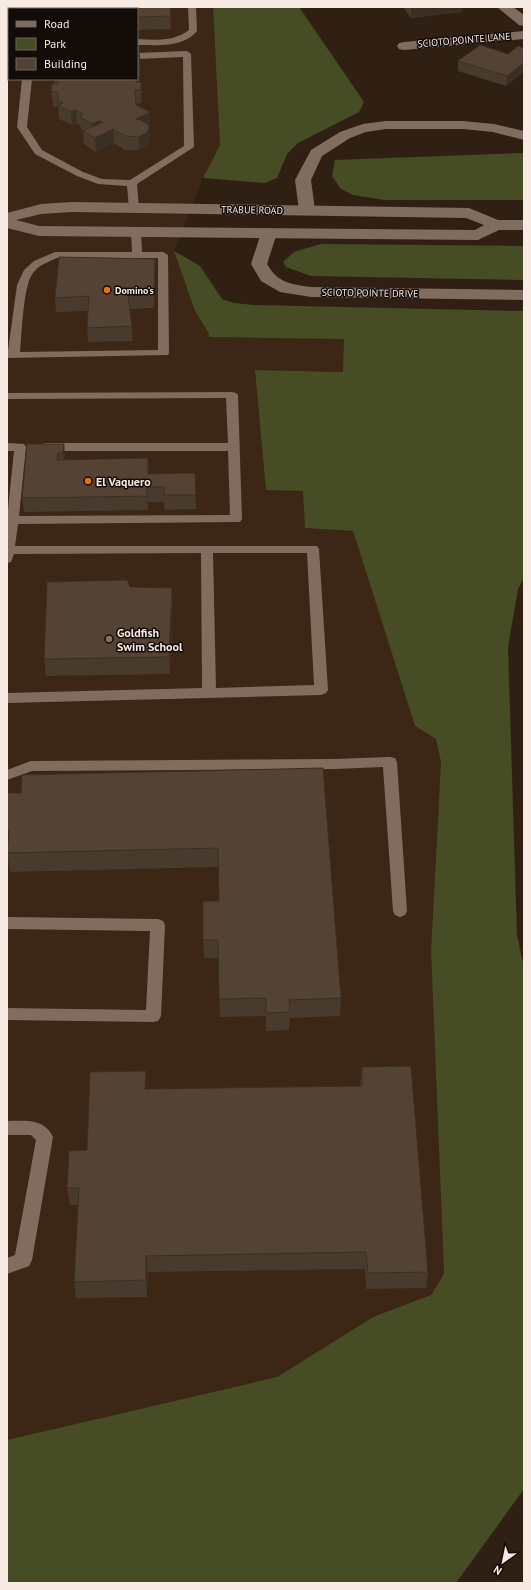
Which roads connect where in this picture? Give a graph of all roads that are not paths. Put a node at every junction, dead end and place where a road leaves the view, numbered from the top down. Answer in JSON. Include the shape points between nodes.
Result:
{"nodes":[{"id":1,"x":192,"y":7,"type":"edge"},
{"id":2,"x":504,"y":7,"type":"edge"},
{"id":3,"x":524,"y":22,"type":"edge"},
{"id":4,"x":524,"y":35,"type":"edge"},
{"id":5,"x":138,"y":42,"type":"edge"},
{"id":6,"x":404,"y":46,"type":"dead end"},
{"id":7,"x":138,"y":56,"type":"edge"},
{"id":8,"x":27,"y":80,"type":"edge"},
{"id":9,"x":524,"y":136,"type":"edge"},
{"id":10,"x":132,"y":183,"type":"junction"},
{"id":11,"x":134,"y":208,"type":"junction"},
{"id":12,"x":307,"y":210,"type":"junction"},
{"id":13,"x":7,"y":218,"type":"edge"},
{"id":14,"x":7,"y":223,"type":"edge"},
{"id":15,"x":496,"y":225,"type":"junction"},
{"id":16,"x":524,"y":225,"type":"edge"},
{"id":17,"x":136,"y":230,"type":"junction"},
{"id":18,"x":269,"y":233,"type":"junction"},
{"id":19,"x":137,"y":255,"type":"junction"},
{"id":20,"x":524,"y":295,"type":"edge"},
{"id":21,"x":10,"y":355,"type":"edge"},
{"id":22,"x":7,"y":396,"type":"edge"},
{"id":23,"x":7,"y":447,"type":"edge"},
{"id":24,"x":28,"y":447,"type":"junction"},
{"id":25,"x":234,"y":448,"type":"junction"},
{"id":26,"x":13,"y":520,"type":"junction"},
{"id":27,"x":207,"y":549,"type":"junction"},
{"id":28,"x":8,"y":555,"type":"edge"},
{"id":29,"x":210,"y":693,"type":"junction"},
{"id":30,"x":7,"y":698,"type":"edge"},
{"id":31,"x":7,"y":775,"type":"edge"},
{"id":32,"x":400,"y":911,"type":"dead end"},
{"id":33,"x":7,"y":923,"type":"edge"},
{"id":34,"x":7,"y":1014,"type":"edge"},
{"id":35,"x":7,"y":1128,"type":"edge"},
{"id":36,"x":7,"y":1266,"type":"edge"}],
"edges":[{"from":1,"to":5,"type":"lane","via":[[193,31],[186,37],[163,42]]},
{"from":2,"to":3,"type":"main road"},
{"from":4,"to":6,"type":"main road","name":"SCIOTO POINTE LANE"},
{"from":7,"to":10,"type":"lane","via":[[187,54],[189,147]]},
{"from":8,"to":10,"type":"lane","via":[[22,127],[38,152],[101,182]]},
{"from":9,"to":12,"type":"main road","via":[[494,128],[463,125],[386,125],[351,132],[316,152],[302,180]]},
{"from":10,"to":11,"type":"lane"},
{"from":11,"to":12,"type":"main road","name":"TRABUE ROAD"},
{"from":11,"to":13,"type":"main road","name":"TRABUE ROAD","via":[[41,209]]},
{"from":12,"to":15,"type":"main road","name":"TRABUE ROAD","via":[[468,213]]},
{"from":14,"to":17,"type":"main road","name":"TRABUE ROAD","via":[[39,231]]},
{"from":15,"to":16,"type":"main road","name":"TRABUE ROAD"},
{"from":15,"to":18,"type":"main road","name":"TRABUE ROAD","via":[[478,235]]},
{"from":17,"to":18,"type":"main road","name":"TRABUE ROAD"},
{"from":17,"to":19,"type":"lane"},
{"from":18,"to":20,"type":"main road","name":"SCIOTO POINTE DRIVE","via":[[259,264],[267,278],[286,288],[311,292]]},
{"from":19,"to":21,"type":"lane","via":[[55,255],[38,263],[28,272],[22,285]]},
{"from":19,"to":21,"type":"lane","via":[[163,255],[164,353]]},
{"from":22,"to":25,"type":"lane","via":[[232,395]]},
{"from":23,"to":24,"type":"lane"},
{"from":24,"to":25,"type":"lane"},
{"from":24,"to":26,"type":"lane"},
{"from":25,"to":26,"type":"lane","via":[[236,519]]},
{"from":26,"to":28,"type":"lane"},
{"from":27,"to":28,"type":"lane"},
{"from":27,"to":29,"type":"lane"},
{"from":27,"to":29,"type":"lane","via":[[313,549],[321,690]]},
{"from":29,"to":30,"type":"lane"},
{"from":31,"to":32,"type":"lane","via":[[31,766],[390,762]]},
{"from":33,"to":34,"type":"lane","via":[[158,925],[153,1016]]},
{"from":35,"to":36,"type":"lane","via":[[34,1128],[45,1137],[23,1260]]}]}
